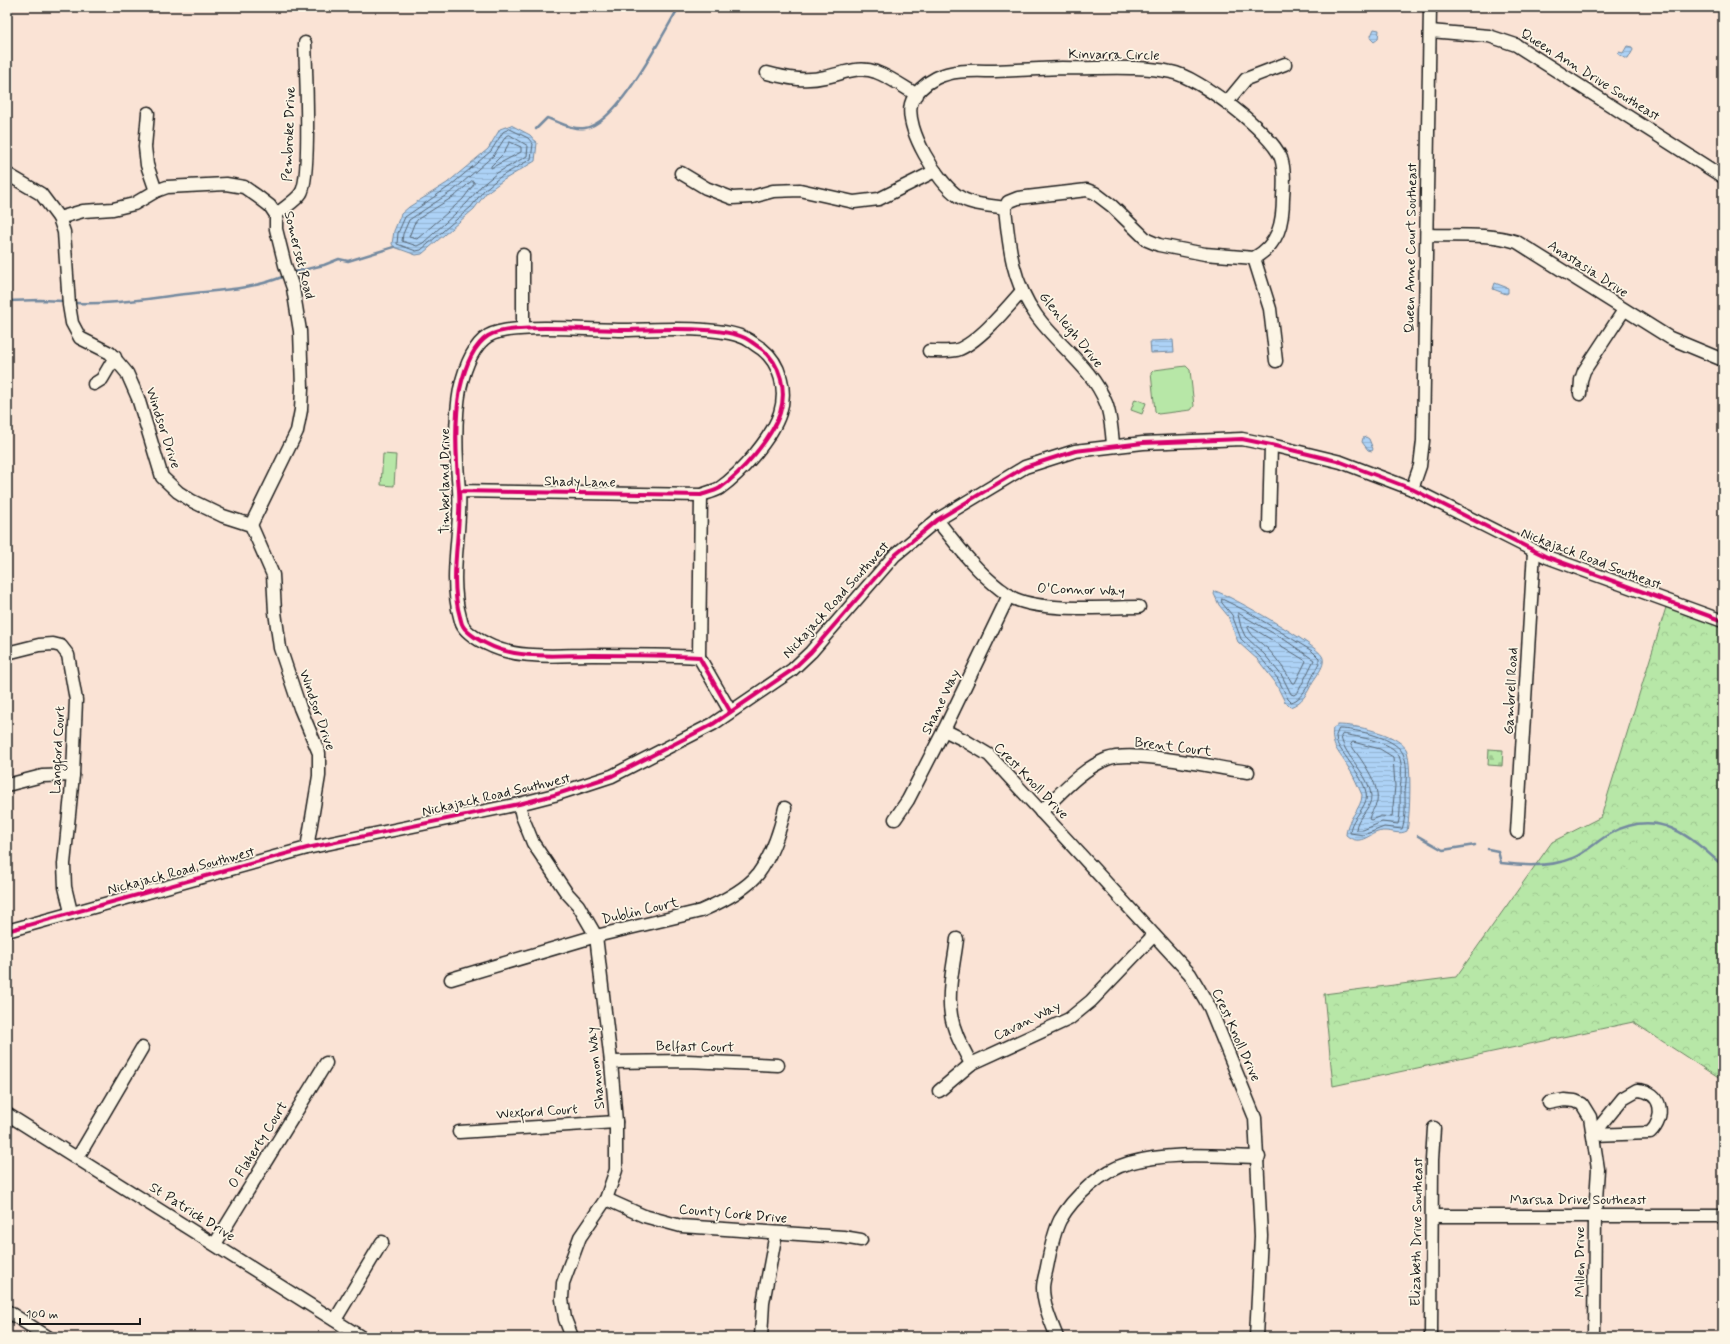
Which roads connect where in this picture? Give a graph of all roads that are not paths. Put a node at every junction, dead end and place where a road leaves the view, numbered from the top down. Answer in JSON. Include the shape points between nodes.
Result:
{"nodes":[{"id":1,"x":1430,"y":7,"type":"edge"},
{"id":2,"x":1430,"y":31,"type":"junction"},
{"id":3,"x":305,"y":43,"type":"dead end"},
{"id":4,"x":1285,"y":64,"type":"dead end"},
{"id":5,"x":767,"y":73,"type":"dead end"},
{"id":6,"x":916,"y":95,"type":"junction"},
{"id":7,"x":1227,"y":102,"type":"junction"},
{"id":8,"x":148,"y":113,"type":"dead end"},
{"id":9,"x":935,"y":171,"type":"junction"},
{"id":10,"x":680,"y":173,"type":"dead end"},
{"id":11,"x":7,"y":174,"type":"edge"},
{"id":12,"x":1723,"y":177,"type":"edge"},
{"id":13,"x":156,"y":191,"type":"junction"},
{"id":14,"x":1004,"y":208,"type":"junction"},
{"id":15,"x":276,"y":215,"type":"junction"},
{"id":16,"x":59,"y":218,"type":"junction"},
{"id":17,"x":1428,"y":235,"type":"junction"},
{"id":18,"x":523,"y":255,"type":"dead end"},
{"id":19,"x":1254,"y":258,"type":"junction"},
{"id":20,"x":1022,"y":292,"type":"junction"},
{"id":21,"x":1624,"y":310,"type":"junction"},
{"id":22,"x":523,"y":328,"type":"junction"},
{"id":23,"x":929,"y":351,"type":"dead end"},
{"id":24,"x":116,"y":357,"type":"junction"},
{"id":25,"x":1723,"y":360,"type":"edge"},
{"id":26,"x":1276,"y":361,"type":"dead end"},
{"id":27,"x":94,"y":384,"type":"dead end"},
{"id":28,"x":1580,"y":394,"type":"dead end"},
{"id":29,"x":1271,"y":444,"type":"junction"},
{"id":30,"x":1113,"y":445,"type":"junction"},
{"id":31,"x":1412,"y":489,"type":"junction"},
{"id":32,"x":459,"y":491,"type":"junction"},
{"id":33,"x":701,"y":495,"type":"junction"},
{"id":34,"x":937,"y":520,"type":"junction"},
{"id":35,"x":251,"y":525,"type":"junction"},
{"id":36,"x":1269,"y":527,"type":"dead end"},
{"id":37,"x":1534,"y":551,"type":"junction"},
{"id":38,"x":1009,"y":595,"type":"junction"},
{"id":39,"x":1139,"y":607,"type":"dead end"},
{"id":40,"x":1723,"y":621,"type":"edge"},
{"id":41,"x":7,"y":653,"type":"edge"},
{"id":42,"x":699,"y":657,"type":"junction"},
{"id":43,"x":730,"y":712,"type":"junction"},
{"id":44,"x":944,"y":730,"type":"junction"},
{"id":45,"x":1248,"y":772,"type":"dead end"},
{"id":46,"x":73,"y":775,"type":"junction"},
{"id":47,"x":7,"y":785,"type":"edge"},
{"id":48,"x":520,"y":804,"type":"junction"},
{"id":49,"x":785,"y":808,"type":"dead end"},
{"id":50,"x":1041,"y":812,"type":"junction"},
{"id":51,"x":895,"y":819,"type":"dead end"},
{"id":52,"x":1517,"y":832,"type":"dead end"},
{"id":53,"x":308,"y":848,"type":"junction"},
{"id":54,"x":71,"y":912,"type":"junction"},
{"id":55,"x":7,"y":931,"type":"edge"},
{"id":56,"x":1154,"y":935,"type":"junction"},
{"id":57,"x":596,"y":936,"type":"junction"},
{"id":58,"x":957,"y":939,"type":"dead end"},
{"id":59,"x":451,"y":979,"type":"dead end"},
{"id":60,"x":142,"y":1048,"type":"dead end"},
{"id":61,"x":611,"y":1062,"type":"junction"},
{"id":62,"x":326,"y":1063,"type":"dead end"},
{"id":63,"x":971,"y":1064,"type":"junction"},
{"id":64,"x":778,"y":1065,"type":"dead end"},
{"id":65,"x":939,"y":1091,"type":"dead end"},
{"id":66,"x":1548,"y":1103,"type":"dead end"},
{"id":67,"x":7,"y":1114,"type":"edge"},
{"id":68,"x":616,"y":1122,"type":"junction"},
{"id":69,"x":1434,"y":1128,"type":"dead end"},
{"id":70,"x":459,"y":1132,"type":"dead end"},
{"id":71,"x":1593,"y":1135,"type":"junction"},
{"id":72,"x":78,"y":1157,"type":"junction"},
{"id":73,"x":1258,"y":1157,"type":"junction"},
{"id":74,"x":606,"y":1199,"type":"junction"},
{"id":75,"x":1595,"y":1215,"type":"junction"},
{"id":76,"x":1432,"y":1216,"type":"junction"},
{"id":77,"x":1723,"y":1216,"type":"edge"},
{"id":78,"x":776,"y":1233,"type":"junction"},
{"id":79,"x":861,"y":1240,"type":"dead end"},
{"id":80,"x":382,"y":1242,"type":"dead end"},
{"id":81,"x":215,"y":1244,"type":"junction"},
{"id":82,"x":7,"y":1311,"type":"edge"},
{"id":83,"x":335,"y":1320,"type":"junction"},
{"id":84,"x":48,"y":1337,"type":"edge"},
{"id":85,"x":361,"y":1337,"type":"edge"},
{"id":86,"x":572,"y":1337,"type":"edge"},
{"id":87,"x":761,"y":1337,"type":"edge"},
{"id":88,"x":1057,"y":1337,"type":"edge"},
{"id":89,"x":1256,"y":1337,"type":"edge"},
{"id":90,"x":1431,"y":1337,"type":"edge"},
{"id":91,"x":1594,"y":1337,"type":"edge"}],
"edges":[{"from":1,"to":2,"type":"street","name":"Queen Anne Court Southeast"},
{"from":2,"to":12,"type":"street","name":"Queen Ann Drive Southeast","via":[[1489,36],[1516,45]]},
{"from":2,"to":17,"type":"street","name":"Queen Anne Court Southeast"},
{"from":3,"to":15,"type":"street","name":"Pembroke Drive","via":[[307,144],[302,192]]},
{"from":4,"to":7,"type":"street","via":[[1246,79]]},
{"from":5,"to":6,"type":"street","via":[[807,79],[825,78],[849,70],[864,69],[876,72]]},
{"from":6,"to":7,"type":"street","name":"Kinvarra Circle","via":[[920,89],[935,79],[953,72],[1062,68],[1150,69],[1172,72],[1188,78]]},
{"from":6,"to":9,"type":"street","via":[[911,104],[914,132]]},
{"from":7,"to":19,"type":"street","name":"Kinvarra Circle","via":[[1272,142],[1281,158],[1284,171],[1283,219],[1279,231],[1261,254]]},
{"from":8,"to":13,"type":"street","via":[[146,165]]},
{"from":9,"to":10,"type":"street","via":[[879,199],[860,202],[800,190],[773,191],[752,197],[732,198],[706,188]]},
{"from":9,"to":14,"type":"street","via":[[948,189],[958,197]]},
{"from":11,"to":16,"type":"street","via":[[41,194]]},
{"from":13,"to":15,"type":"street","name":"Somerset Road","via":[[168,187],[226,184],[238,186],[257,196],[270,206]]},
{"from":13,"to":16,"type":"street","name":"Somerset Road","via":[[134,204],[113,209],[83,211]]},
{"from":14,"to":19,"type":"street","via":[[1008,202],[1018,198],[1087,190],[1096,193],[1112,206],[1147,240],[1178,250]]},
{"from":14,"to":20,"type":"street","name":"Glenleigh Drive","via":[[1010,258]]},
{"from":15,"to":35,"type":"street","name":"Somerset Road","via":[[276,229],[293,288],[300,331],[301,410],[297,431]]},
{"from":16,"to":24,"type":"street","via":[[64,232],[72,323],[80,338]]},
{"from":17,"to":21,"type":"street","name":"Anastasia Drive","via":[[1489,236],[1517,242]]},
{"from":17,"to":31,"type":"street","name":"Queen Anne Court Southeast","via":[[1423,441],[1420,466]]},
{"from":18,"to":22,"type":"street"},
{"from":19,"to":26,"type":"street","via":[[1270,309]]},
{"from":20,"to":23,"type":"street","via":[[984,331],[966,345],[948,351]]},
{"from":20,"to":30,"type":"street","name":"Glenleigh Drive","via":[[1036,315],[1089,374],[1106,403]]},
{"from":21,"to":25,"type":"street","name":"Anastasia Drive","via":[[1670,338]]},
{"from":21,"to":28,"type":"street","via":[[1584,371]]},
{"from":22,"to":32,"type":"street","name":"Timberland Drive","via":[[488,336],[477,347],[466,370],[460,388],[456,428]]},
{"from":22,"to":33,"type":"street","name":"Timberland Drive","via":[[726,332],[746,338],[767,354],[775,362],[783,385],[780,413],[767,438],[746,463],[719,489]]},
{"from":24,"to":27,"type":"street","via":[[102,379]]},
{"from":24,"to":35,"type":"street","name":"Windsor Drive","via":[[134,386],[162,477],[192,501],[223,516]]},
{"from":29,"to":30,"type":"street","name":"Nickajack Road Southwest","via":[[1242,439]]},
{"from":29,"to":31,"type":"street","name":"Nickajack Road Southwest","via":[[1341,462]]},
{"from":29,"to":36,"type":"street"},
{"from":30,"to":34,"type":"street","name":"Nickajack Road Southwest","via":[[1075,451],[1025,467]]},
{"from":31,"to":37,"type":"street","name":"Nickajack Road Southeast"},
{"from":32,"to":33,"type":"street","name":"Shady Lane"},
{"from":32,"to":42,"type":"street","name":"Timberland Drive","via":[[456,604],[463,627],[485,643],[503,652],[542,655]]},
{"from":33,"to":42,"type":"street"},
{"from":34,"to":38,"type":"street","name":"O'Connor Way","via":[[973,565]]},
{"from":34,"to":43,"type":"street","name":"Nickajack Road Southwest","via":[[894,556],[811,652],[792,670]]},
{"from":35,"to":53,"type":"street","name":"Windsor Drive","via":[[273,574],[280,648],[300,708],[319,753],[319,776]]},
{"from":37,"to":40,"type":"street","name":"Nickajack Road Southeast"},
{"from":37,"to":52,"type":"street","name":"Gambrell Road"},
{"from":38,"to":39,"type":"street","name":"O'Connor Way","via":[[1030,604],[1049,606]]},
{"from":38,"to":44,"type":"street","name":"Shane Way"},
{"from":41,"to":46,"type":"street","name":"Langford Court","via":[[53,644],[61,646],[68,655],[76,700]]},
{"from":42,"to":43,"type":"street"},
{"from":43,"to":48,"type":"street","name":"Nickajack Road Southwest","via":[[713,724],[612,776]]},
{"from":44,"to":50,"type":"street","name":"Crest Knoll Drive","via":[[989,755]]},
{"from":44,"to":51,"type":"street","name":"Shane Way","via":[[908,800]]},
{"from":45,"to":50,"type":"street","name":"Brent Court","via":[[1141,756],[1119,756],[1107,759],[1083,772]]},
{"from":46,"to":47,"type":"street","via":[[42,776]]},
{"from":46,"to":54,"type":"street","name":"Langford Court","via":[[64,864]]},
{"from":48,"to":53,"type":"street","name":"Nickajack Road Southwest"},
{"from":48,"to":57,"type":"street","name":"Shannon Way","via":[[533,843],[566,892],[578,905]]},
{"from":49,"to":57,"type":"street","name":"Dublin Court","via":[[782,823],[758,875],[736,893],[701,911]]},
{"from":50,"to":56,"type":"street","name":"Crest Knoll Drive"},
{"from":53,"to":54,"type":"street","name":"Nickajack Road Southwest"},
{"from":54,"to":55,"type":"street","name":"Nickajack Road Southwest"},
{"from":56,"to":63,"type":"street","name":"Cavan Way","via":[[1091,1001],[1068,1019]]},
{"from":56,"to":73,"type":"street","name":"Crest Knoll Drive","via":[[1190,974],[1210,1008],[1255,1118]]},
{"from":57,"to":59,"type":"street","name":"Dublin Court"},
{"from":57,"to":61,"type":"street","name":"Shannon Way"},
{"from":58,"to":63,"type":"street","via":[[950,989],[951,1016]]},
{"from":60,"to":72,"type":"street"},
{"from":61,"to":64,"type":"street","name":"Belfast Court","via":[[687,1061]]},
{"from":61,"to":68,"type":"street","name":"Shannon Way"},
{"from":62,"to":81,"type":"street","name":"O Flaherty Court"},
{"from":63,"to":65,"type":"street","name":"Cavan Way"},
{"from":66,"to":71,"type":"street","name":"Millen Drive","via":[[1564,1100],[1582,1104],[1590,1117]]},
{"from":67,"to":72,"type":"street","name":"St Patrick Drive"},
{"from":68,"to":70,"type":"street","name":"Wexford Court"},
{"from":68,"to":74,"type":"street","name":"Shannon Way","via":[[616,1170]]},
{"from":69,"to":76,"type":"street","name":"Elizabeth Drive Southeast"},
{"from":71,"to":71,"type":"street","via":[[1623,1098],[1637,1090],[1647,1090],[1654,1094],[1658,1101],[1659,1120],[1650,1134]]},
{"from":71,"to":75,"type":"street","name":"Millen Drive","via":[[1598,1169]]},
{"from":72,"to":81,"type":"street","name":"St Patrick Drive"},
{"from":73,"to":88,"type":"street","via":[[1154,1157],[1127,1163],[1104,1173],[1072,1202],[1060,1221],[1050,1252],[1043,1287],[1045,1303]]},
{"from":73,"to":89,"type":"street","name":"Crest Knoll Drive","via":[[1261,1236]]},
{"from":74,"to":78,"type":"street","name":"County Cork Drive","via":[[644,1216],[681,1226]]},
{"from":74,"to":86,"type":"street","name":"Shannon Way","via":[[580,1237],[563,1282],[565,1319]]},
{"from":75,"to":76,"type":"street","name":"Marsha Drive Southeast"},
{"from":75,"to":77,"type":"street","name":"Marsha Drive Southeast"},
{"from":75,"to":91,"type":"street","name":"Millen Drive"},
{"from":76,"to":90,"type":"street","name":"Elizabeth Drive Southeast"},
{"from":78,"to":79,"type":"street","name":"County Cork Drive"},
{"from":78,"to":87,"type":"street","via":[[763,1303]]},
{"from":80,"to":83,"type":"street"},
{"from":81,"to":83,"type":"street","name":"St Patrick Drive"},
{"from":82,"to":84,"type":"street"},
{"from":83,"to":85,"type":"street","name":"St Patrick Drive"}]}
